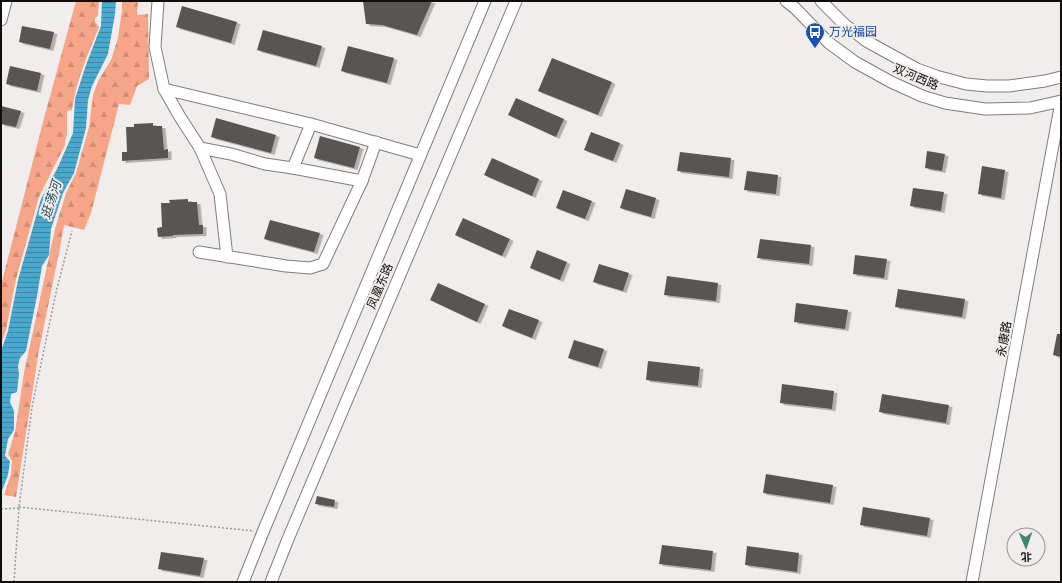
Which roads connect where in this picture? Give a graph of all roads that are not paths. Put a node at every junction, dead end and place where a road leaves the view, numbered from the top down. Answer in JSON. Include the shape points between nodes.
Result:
{"nodes":[{"id":1,"x":6,"y":1,"type":"edge"},
{"id":2,"x":158,"y":1,"type":"edge"},
{"id":3,"x":485,"y":1,"type":"edge"},
{"id":4,"x":516,"y":1,"type":"edge"},
{"id":5,"x":786,"y":1,"type":"edge"},
{"id":6,"x":821,"y":1,"type":"edge"},
{"id":7,"x":1,"y":20,"type":"edge"},
{"id":8,"x":1061,"y":77,"type":"edge"},
{"id":9,"x":164,"y":89,"type":"junction"},
{"id":10,"x":1061,"y":101,"type":"edge"},
{"id":11,"x":311,"y":124,"type":"junction"},
{"id":12,"x":376,"y":142,"type":"junction"},
{"id":13,"x":200,"y":148,"type":"junction"},
{"id":14,"x":420,"y":155,"type":"junction"},
{"id":15,"x":293,"y":168,"type":"junction"},
{"id":16,"x":362,"y":181,"type":"junction"},
{"id":17,"x":199,"y":252,"type":"dead end"},
{"id":18,"x":227,"y":257,"type":"junction"},
{"id":19,"x":243,"y":582,"type":"edge"},
{"id":20,"x":271,"y":582,"type":"edge"},
{"id":21,"x":972,"y":582,"type":"edge"}],
"edges":[{"from":1,"to":7,"type":"street"},
{"from":2,"to":9,"type":"street","via":[[155,47]]},
{"from":3,"to":14,"type":"street","name":"凤凰东路"},
{"from":4,"to":20,"type":"street","name":"凤凰东路"},
{"from":5,"to":10,"type":"street","name":"双河西路","via":[[829,43],[855,62],[922,96],[945,103],[985,109],[1030,108]]},
{"from":6,"to":8,"type":"street","name":"双河西路","via":[[845,25],[868,42],[917,69],[936,76],[966,84],[1002,86]]},
{"from":9,"to":11,"type":"street"},
{"from":9,"to":13,"type":"street"},
{"from":10,"to":21,"type":"street","name":"永康路"},
{"from":11,"to":12,"type":"street"},
{"from":11,"to":15,"type":"street"},
{"from":12,"to":14,"type":"street"},
{"from":12,"to":16,"type":"street"},
{"from":13,"to":15,"type":"street"},
{"from":13,"to":18,"type":"street","via":[[220,194]]},
{"from":14,"to":19,"type":"street","name":"凤凰东路"},
{"from":15,"to":16,"type":"street"},
{"from":16,"to":18,"type":"street","via":[[324,264],[310,268]]},
{"from":17,"to":18,"type":"street"}]}
